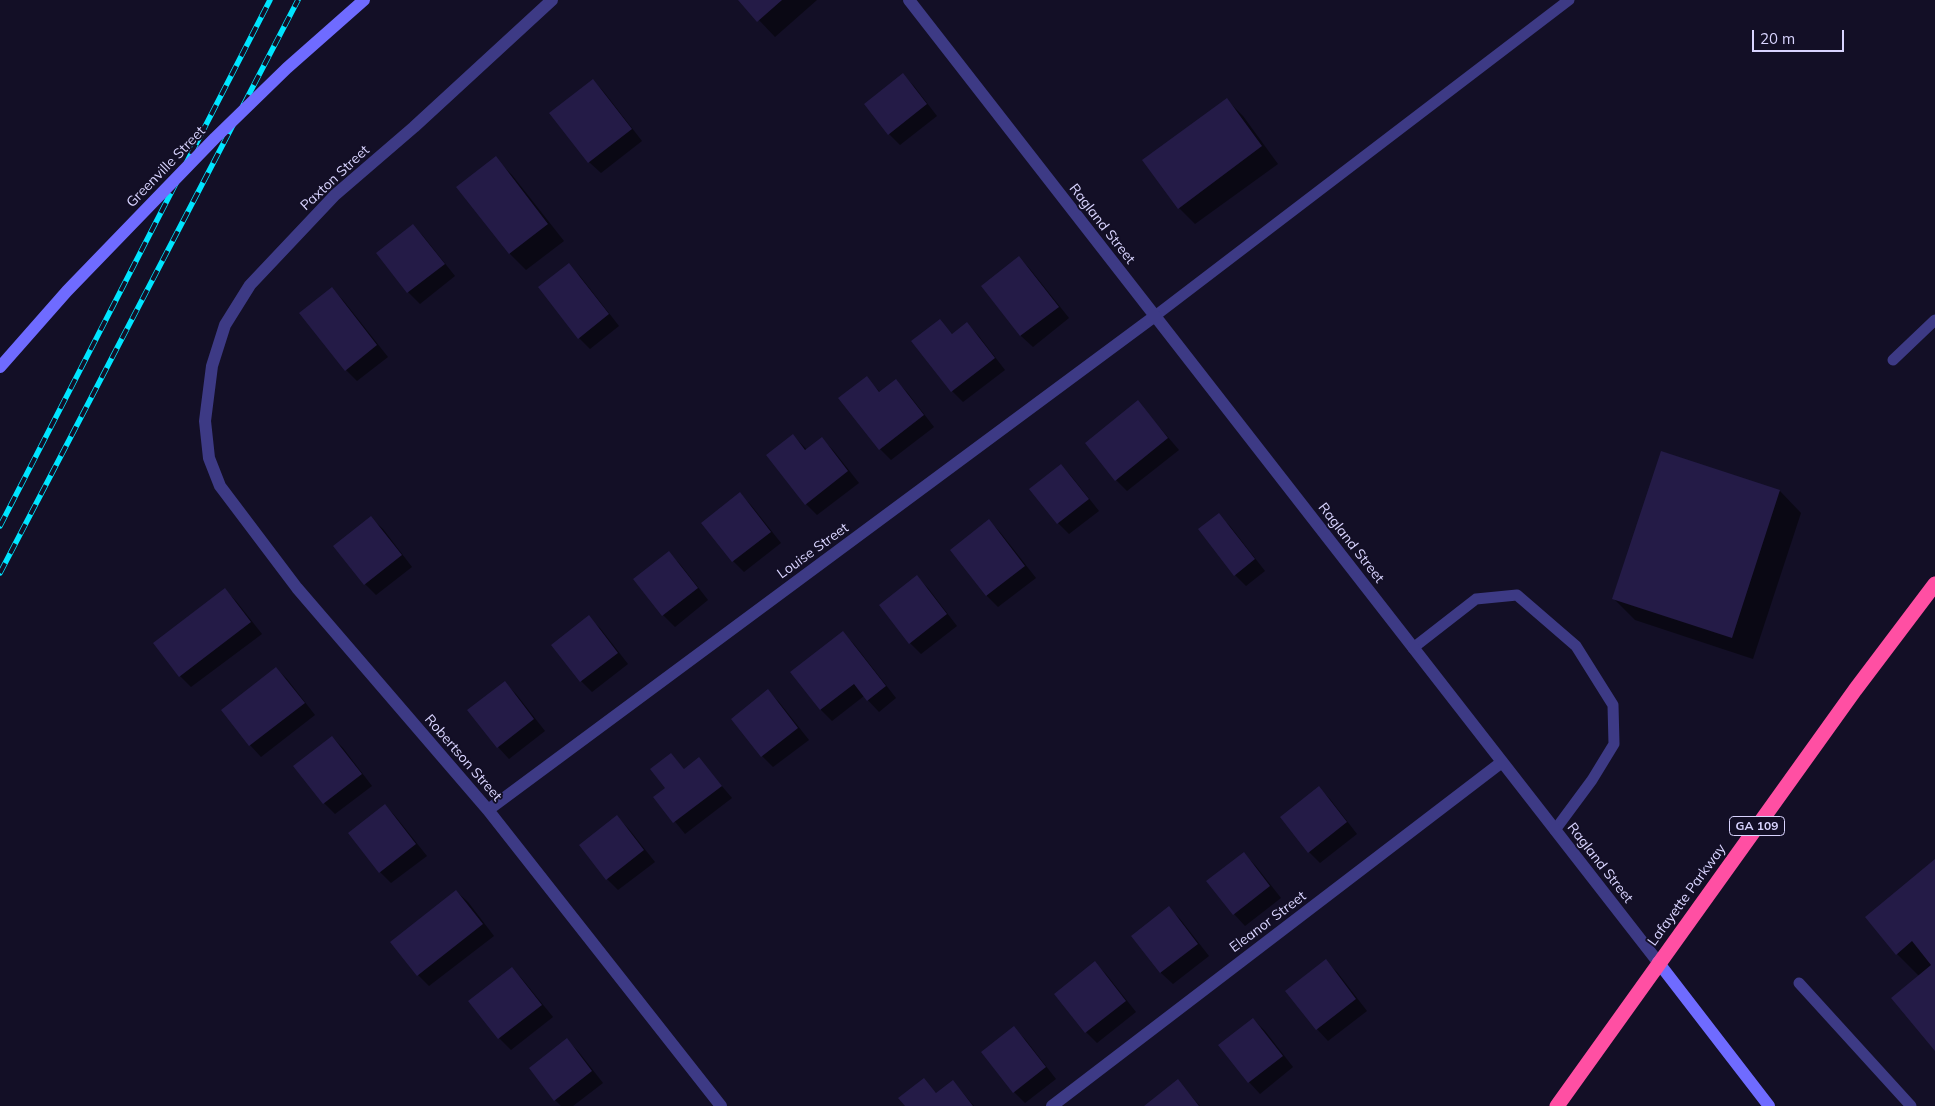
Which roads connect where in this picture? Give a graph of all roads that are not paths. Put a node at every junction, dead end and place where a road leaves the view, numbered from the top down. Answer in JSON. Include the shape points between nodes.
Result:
{"nodes":[{"id":1,"x":364,"y":0,"type":"edge"},
{"id":2,"x":552,"y":0,"type":"edge"},
{"id":3,"x":909,"y":0,"type":"edge"},
{"id":4,"x":1569,"y":0,"type":"edge"},
{"id":5,"x":1155,"y":316,"type":"junction"},
{"id":6,"x":1935,"y":320,"type":"edge"},
{"id":7,"x":1893,"y":360,"type":"dead end"},
{"id":8,"x":0,"y":367,"type":"edge"},
{"id":9,"x":205,"y":421,"type":"joint"},
{"id":10,"x":1935,"y":584,"type":"edge"},
{"id":11,"x":1413,"y":648,"type":"junction"},
{"id":12,"x":1502,"y":762,"type":"junction"},
{"id":13,"x":488,"y":810,"type":"junction"},
{"id":14,"x":1555,"y":830,"type":"junction"},
{"id":15,"x":1658,"y":962,"type":"junction"},
{"id":16,"x":1799,"y":983,"type":"dead end"},
{"id":17,"x":721,"y":1106,"type":"edge"},
{"id":18,"x":1052,"y":1106,"type":"edge"},
{"id":19,"x":1557,"y":1106,"type":"edge"},
{"id":20,"x":1768,"y":1106,"type":"edge"},
{"id":21,"x":1910,"y":1106,"type":"edge"}],
"edges":[{"from":1,"to":8,"type":"street","name":"Greenville Street","bridge":true,"via":[[215,138],[67,291]]},
{"from":2,"to":9,"type":"street","name":"Paxton Street","via":[[335,195],[250,285],[222,333],[212,366]]},
{"from":3,"to":5,"type":"street","name":"Ragland Street"},
{"from":4,"to":5,"type":"lane"},
{"from":5,"to":11,"type":"street","name":"Ragland Street"},
{"from":5,"to":13,"type":"street","name":"Louise Street"},
{"from":6,"to":7,"type":"lane"},
{"from":9,"to":13,"type":"street","name":"Robertson Street","via":[[209,458],[220,486],[297,588]]},
{"from":10,"to":15,"type":"highway","name":"Lafayette Parkway","number":"GA 109"},
{"from":11,"to":12,"type":"street","name":"Ragland Street"},
{"from":11,"to":14,"type":"lane","via":[[1476,599],[1517,595],[1576,646],[1613,705],[1614,744]]},
{"from":12,"to":14,"type":"street","name":"Ragland Street"},
{"from":12,"to":18,"type":"street","name":"Eleanor Street"},
{"from":13,"to":17,"type":"street","name":"Robertson Street"},
{"from":14,"to":15,"type":"street","name":"Ragland Street"},
{"from":15,"to":19,"type":"highway","name":"Lafayette Parkway","number":"GA 109"},
{"from":15,"to":20,"type":"street","name":"Ragland Street"},
{"from":16,"to":21,"type":"lane"}]}
